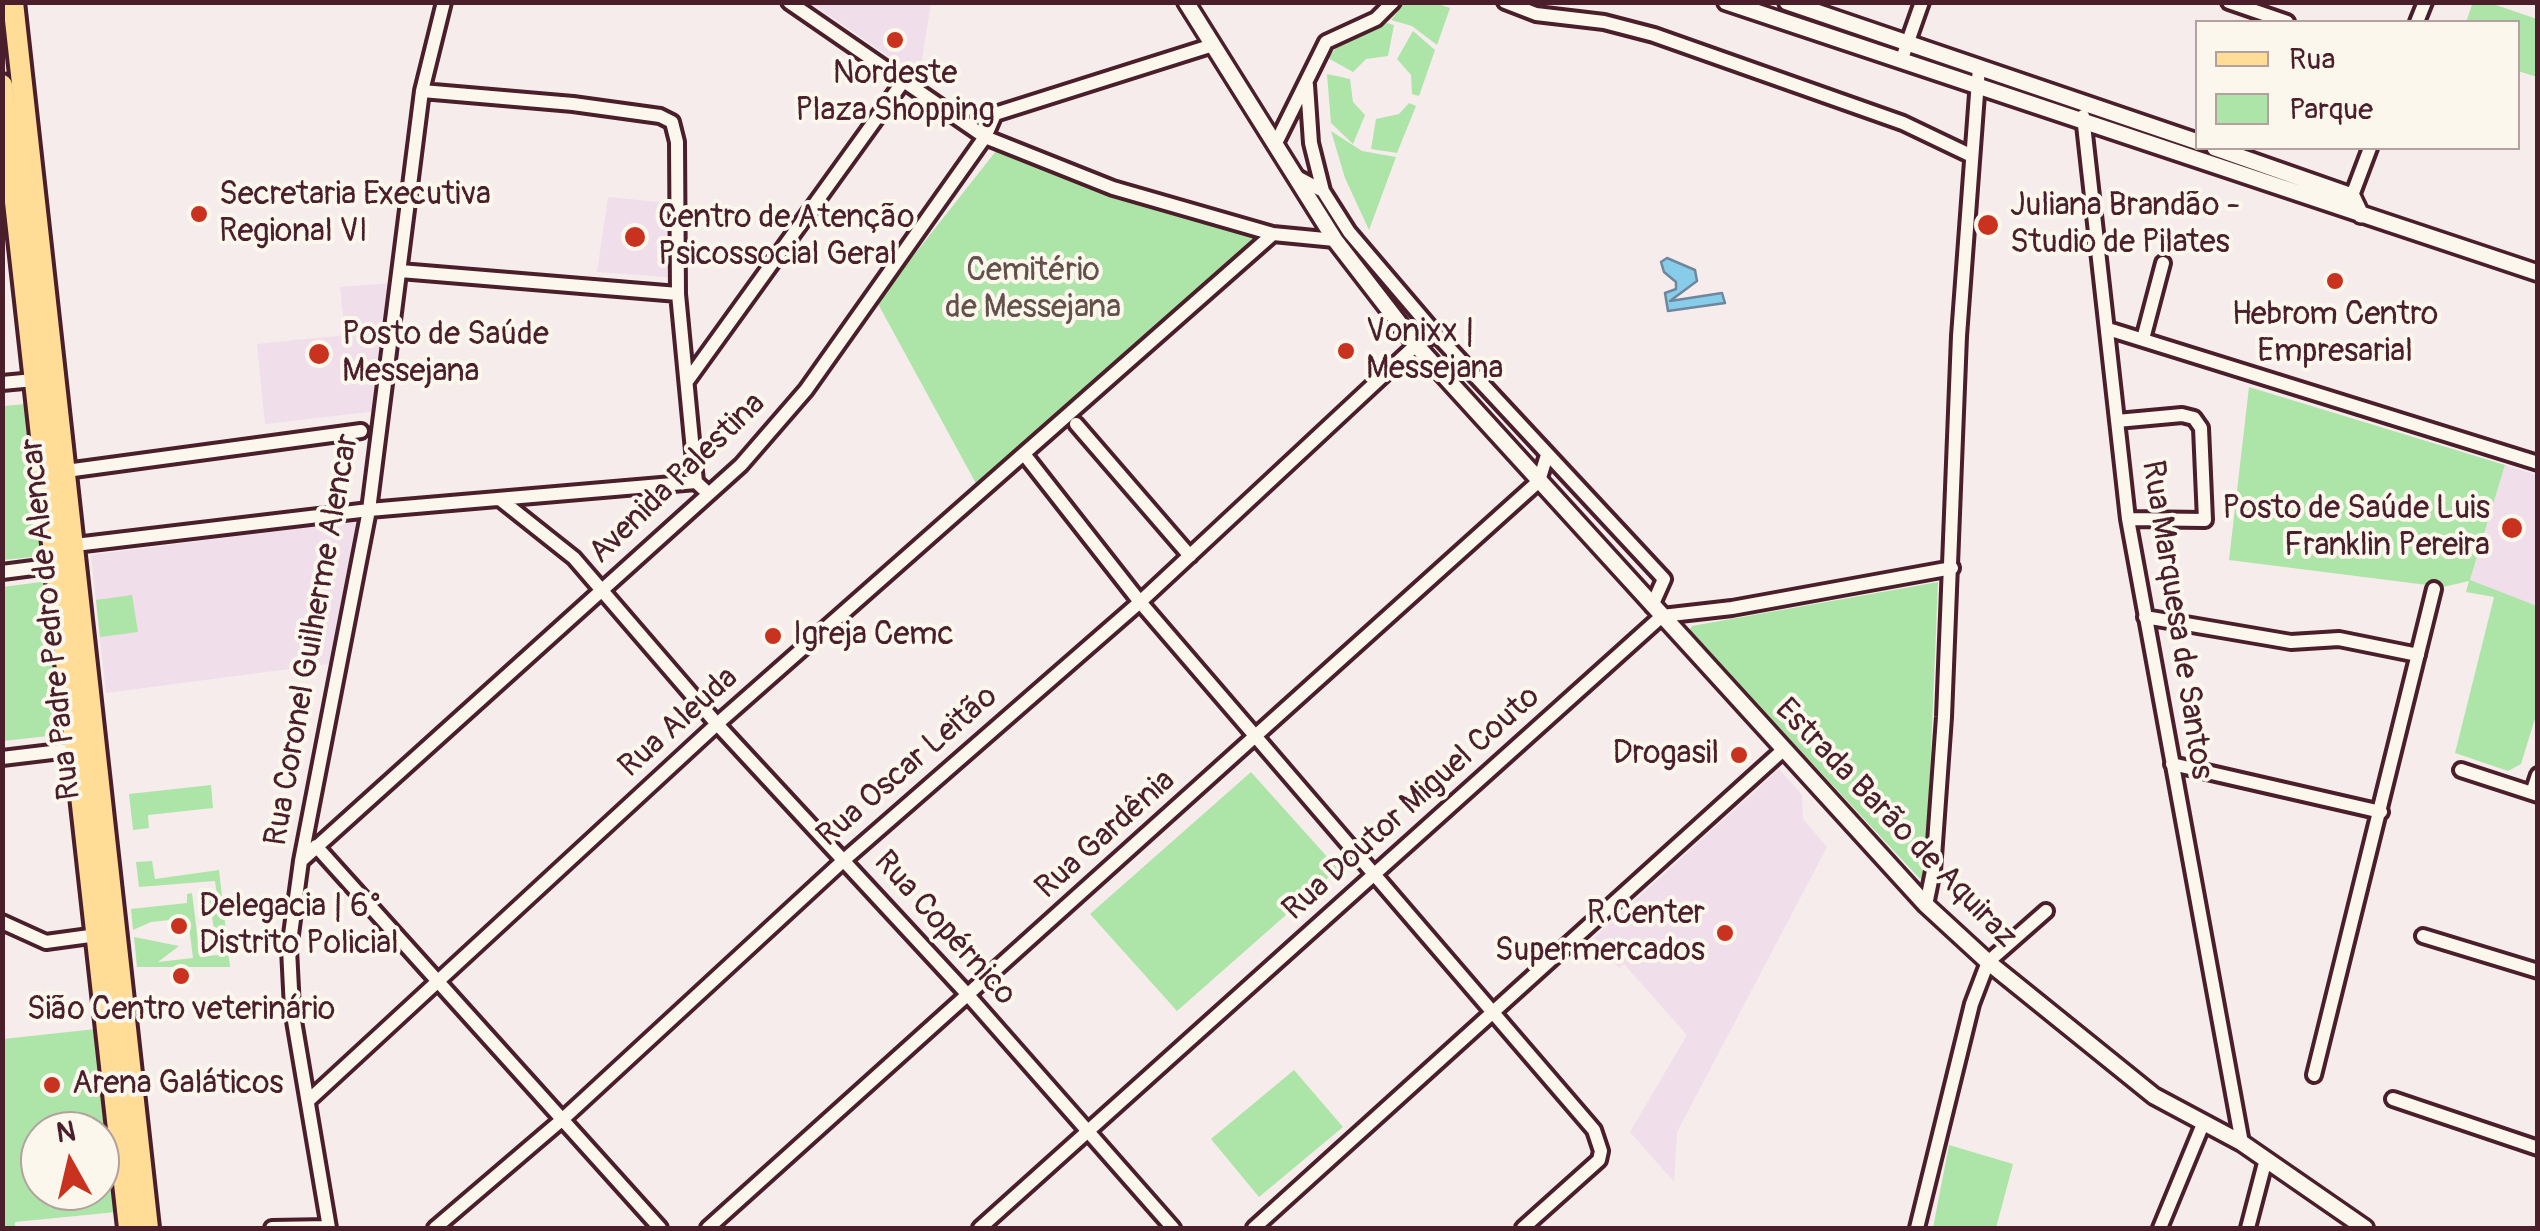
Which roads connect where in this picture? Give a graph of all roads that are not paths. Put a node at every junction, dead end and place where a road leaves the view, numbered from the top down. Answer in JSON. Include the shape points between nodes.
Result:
{"nodes":[{"id":1,"x":14,"y":2,"type":"edge"},
{"id":2,"x":444,"y":2,"type":"edge"},
{"id":3,"x":790,"y":2,"type":"edge"},
{"id":4,"x":1186,"y":2,"type":"edge"},
{"id":5,"x":1392,"y":2,"type":"edge"},
{"id":6,"x":1505,"y":2,"type":"edge"},
{"id":7,"x":1726,"y":2,"type":"edge"},
{"id":8,"x":1787,"y":2,"type":"edge"},
{"id":9,"x":1922,"y":2,"type":"edge"},
{"id":10,"x":2229,"y":2,"type":"edge"},
{"id":11,"x":2281,"y":20,"type":"edge"},
{"id":12,"x":1908,"y":43,"type":"junction"},
{"id":13,"x":1213,"y":45,"type":"junction"},
{"id":14,"x":1902,"y":60,"type":"junction"},
{"id":15,"x":1978,"y":67,"type":"junction"},
{"id":16,"x":902,"y":83,"type":"junction"},
{"id":17,"x":2,"y":85,"type":"edge"},
{"id":18,"x":1307,"y":85,"type":"junction"},
{"id":19,"x":1977,"y":86,"type":"junction"},
{"id":20,"x":422,"y":91,"type":"junction"},
{"id":21,"x":2082,"y":103,"type":"junction"},
{"id":22,"x":2083,"y":123,"type":"junction"},
{"id":23,"x":985,"y":138,"type":"junction"},
{"id":24,"x":2195,"y":141,"type":"edge"},
{"id":25,"x":1276,"y":144,"type":"junction"},
{"id":26,"x":2219,"y":150,"type":"edge"},
{"id":27,"x":2369,"y":150,"type":"edge"},
{"id":28,"x":1972,"y":156,"type":"junction"},
{"id":29,"x":1297,"y":177,"type":"junction"},
{"id":30,"x":1323,"y":191,"type":"junction"},
{"id":31,"x":17,"y":194,"type":"edge"},
{"id":32,"x":2353,"y":207,"type":"junction"},
{"id":33,"x":1273,"y":234,"type":"junction"},
{"id":34,"x":1335,"y":240,"type":"junction"},
{"id":35,"x":1376,"y":263,"type":"junction"},
{"id":36,"x":2162,"y":263,"type":"dead end"},
{"id":37,"x":1354,"y":264,"type":"junction"},
{"id":38,"x":400,"y":271,"type":"junction"},
{"id":39,"x":2538,"y":273,"type":"edge"},
{"id":40,"x":678,"y":294,"type":"junction"},
{"id":41,"x":2108,"y":328,"type":"junction"},
{"id":42,"x":1436,"y":334,"type":"junction"},
{"id":43,"x":2142,"y":340,"type":"junction"},
{"id":44,"x":1416,"y":345,"type":"junction"},
{"id":45,"x":34,"y":380,"type":"junction"},
{"id":46,"x":688,"y":380,"type":"junction"},
{"id":47,"x":2,"y":384,"type":"edge"},
{"id":48,"x":1496,"y":399,"type":"junction"},
{"id":49,"x":2117,"y":421,"type":"junction"},
{"id":50,"x":1076,"y":424,"type":"dead end"},
{"id":51,"x":1491,"y":428,"type":"junction"},
{"id":52,"x":361,"y":431,"type":"dead end"},
{"id":53,"x":1024,"y":454,"type":"junction"},
{"id":54,"x":1547,"y":455,"type":"junction"},
{"id":55,"x":2538,"y":463,"type":"edge"},
{"id":56,"x":66,"y":471,"type":"junction"},
{"id":57,"x":1539,"y":481,"type":"junction"},
{"id":58,"x":696,"y":482,"type":"junction"},
{"id":59,"x":709,"y":494,"type":"junction"},
{"id":60,"x":501,"y":500,"type":"junction"},
{"id":61,"x":369,"y":510,"type":"junction"},
{"id":62,"x":2128,"y":518,"type":"junction"},
{"id":63,"x":75,"y":546,"type":"junction"},
{"id":64,"x":1190,"y":556,"type":"junction"},
{"id":65,"x":55,"y":558,"type":"junction"},
{"id":66,"x":1952,"y":568,"type":"junction"},
{"id":67,"x":2,"y":572,"type":"edge"},
{"id":68,"x":2434,"y":589,"type":"dead end"},
{"id":69,"x":601,"y":592,"type":"junction"},
{"id":70,"x":1140,"y":602,"type":"junction"},
{"id":71,"x":1657,"y":611,"type":"junction"},
{"id":72,"x":2145,"y":617,"type":"junction"},
{"id":73,"x":2418,"y":655,"type":"junction"},
{"id":74,"x":717,"y":724,"type":"junction"},
{"id":75,"x":1256,"y":738,"type":"junction"},
{"id":76,"x":77,"y":749,"type":"junction"},
{"id":77,"x":1782,"y":750,"type":"junction"},
{"id":78,"x":2,"y":758,"type":"edge"},
{"id":79,"x":2172,"y":764,"type":"junction"},
{"id":80,"x":2461,"y":770,"type":"dead end"},
{"id":81,"x":2538,"y":775,"type":"edge"},
{"id":82,"x":2535,"y":794,"type":"edge"},
{"id":83,"x":2381,"y":812,"type":"junction"},
{"id":84,"x":316,"y":846,"type":"junction"},
{"id":85,"x":844,"y":860,"type":"junction"},
{"id":86,"x":301,"y":861,"type":"junction"},
{"id":87,"x":100,"y":874,"type":"junction"},
{"id":88,"x":1377,"y":874,"type":"junction"},
{"id":89,"x":1926,"y":905,"type":"junction"},
{"id":90,"x":2046,"y":910,"type":"dead end"},
{"id":91,"x":2,"y":922,"type":"edge"},
{"id":92,"x":97,"y":936,"type":"junction"},
{"id":93,"x":2423,"y":936,"type":"dead end"},
{"id":94,"x":1988,"y":962,"type":"junction"},
{"id":95,"x":2538,"y":971,"type":"edge"},
{"id":96,"x":438,"y":983,"type":"junction"},
{"id":97,"x":968,"y":995,"type":"junction"},
{"id":98,"x":1492,"y":1011,"type":"junction"},
{"id":99,"x":2314,"y":1075,"type":"dead end"},
{"id":100,"x":2394,"y":1099,"type":"dead end"},
{"id":101,"x":308,"y":1100,"type":"junction"},
{"id":102,"x":564,"y":1118,"type":"junction"},
{"id":103,"x":2203,"y":1124,"type":"junction"},
{"id":104,"x":1087,"y":1131,"type":"junction"},
{"id":105,"x":2242,"y":1143,"type":"junction"},
{"id":106,"x":2538,"y":1148,"type":"edge"},
{"id":107,"x":2266,"y":1159,"type":"junction"},
{"id":108,"x":129,"y":1228,"type":"edge"},
{"id":109,"x":148,"y":1228,"type":"edge"},
{"id":110,"x":272,"y":1228,"type":"edge"},
{"id":111,"x":329,"y":1228,"type":"edge"},
{"id":112,"x":434,"y":1228,"type":"edge"},
{"id":113,"x":660,"y":1228,"type":"edge"},
{"id":114,"x":708,"y":1228,"type":"edge"},
{"id":115,"x":980,"y":1228,"type":"edge"},
{"id":116,"x":1173,"y":1228,"type":"edge"},
{"id":117,"x":1254,"y":1228,"type":"edge"},
{"id":118,"x":1523,"y":1228,"type":"edge"},
{"id":119,"x":1917,"y":1228,"type":"edge"},
{"id":120,"x":2160,"y":1228,"type":"edge"},
{"id":121,"x":2248,"y":1228,"type":"edge"},
{"id":122,"x":2365,"y":1228,"type":"edge"}],
"edges":[{"from":1,"to":31,"type":"main road","name":"Rua Padre Pedro de Alencar"},
{"from":2,"to":20,"type":"street","name":"Rua Coronel Guilherme Alencar"},
{"from":3,"to":16,"type":"street"},
{"from":4,"to":13,"type":"street","name":"Estrada Barão de Aquiraz"},
{"from":5,"to":18,"type":"street","via":[[1376,19],[1326,42]]},
{"from":6,"to":28,"type":"street","via":[[1536,14],[1654,34],[1903,123]]},
{"from":7,"to":14,"type":"street"},
{"from":8,"to":12,"type":"street"},
{"from":9,"to":12,"type":"street"},
{"from":10,"to":11,"type":"street"},
{"from":12,"to":14,"type":"street"},
{"from":12,"to":15,"type":"street"},
{"from":13,"to":23,"type":"street","name":"Avenida Palestina","via":[[995,114]]},
{"from":13,"to":25,"type":"street","name":"Estrada Barão de Aquiraz"},
{"from":14,"to":19,"type":"street"},
{"from":15,"to":19,"type":"street"},
{"from":15,"to":21,"type":"street"},
{"from":16,"to":23,"type":"street"},
{"from":16,"to":46,"type":"street"},
{"from":17,"to":31,"type":"main road","name":"Rua Padre Pedro de Alencar"},
{"from":18,"to":25,"type":"street"},
{"from":18,"to":30,"type":"street","via":[[1310,143]]},
{"from":19,"to":22,"type":"street"},
{"from":19,"to":28,"type":"street"},
{"from":20,"to":38,"type":"street","name":"Rua Coronel Guilherme Alencar"},
{"from":20,"to":40,"type":"street","via":[[660,116],[675,126]]},
{"from":21,"to":22,"type":"street","name":"Rua Marquesa de Santos"},
{"from":21,"to":24,"type":"street"},
{"from":22,"to":32,"type":"street"},
{"from":22,"to":41,"type":"street","name":"Rua Marquesa de Santos"},
{"from":23,"to":33,"type":"street","via":[[1113,188]]},
{"from":23,"to":59,"type":"street","name":"Avenida Palestina","via":[[806,390]]},
{"from":25,"to":29,"type":"street","name":"Estrada Barão de Aquiraz"},
{"from":26,"to":32,"type":"street"},
{"from":27,"to":32,"type":"street"},
{"from":28,"to":66,"type":"street"},
{"from":29,"to":30,"type":"street","name":"Estrada Barão de Aquiraz"},
{"from":29,"to":34,"type":"street","name":"Estrada Barão de Aquiraz"},
{"from":30,"to":35,"type":"street","name":"Estrada Barão de Aquiraz"},
{"from":31,"to":45,"type":"main road","name":"Rua Padre Pedro de Alencar"},
{"from":31,"to":56,"type":"main road","name":"Rua Padre Pedro de Alencar"},
{"from":32,"to":39,"type":"street"},
{"from":33,"to":34,"type":"street"},
{"from":33,"to":53,"type":"street","name":"Rua Aleuda"},
{"from":34,"to":37,"type":"street","name":"Estrada Barão de Aquiraz"},
{"from":35,"to":37,"type":"street"},
{"from":35,"to":42,"type":"street","name":"Estrada Barão de Aquiraz"},
{"from":36,"to":43,"type":"street"},
{"from":37,"to":44,"type":"street","name":"Estrada Barão de Aquiraz"},
{"from":38,"to":40,"type":"street"},
{"from":38,"to":61,"type":"street","name":"Rua Coronel Guilherme Alencar"},
{"from":40,"to":46,"type":"street"},
{"from":41,"to":43,"type":"street"},
{"from":41,"to":49,"type":"street","name":"Rua Marquesa de Santos"},
{"from":42,"to":44,"type":"street","name":"Rua Oscar Leitão"},
{"from":42,"to":48,"type":"street","name":"Estrada Barão de Aquiraz"},
{"from":43,"to":55,"type":"street"},
{"from":44,"to":51,"type":"street","name":"Estrada Barão de Aquiraz"},
{"from":44,"to":64,"type":"street","name":"Rua Oscar Leitão"},
{"from":45,"to":47,"type":"street"},
{"from":45,"to":65,"type":"main road","name":"Rua Padre Pedro de Alencar"},
{"from":46,"to":58,"type":"street"},
{"from":48,"to":51,"type":"street"},
{"from":48,"to":54,"type":"street","name":"Estrada Barão de Aquiraz"},
{"from":49,"to":62,"type":"street","name":"Rua Marquesa de Santos"},
{"from":49,"to":62,"type":"street","via":[[2182,415],[2199,422],[2207,514],[2199,522]]},
{"from":50,"to":64,"type":"street"},
{"from":51,"to":57,"type":"street","name":"Estrada Barão de Aquiraz"},
{"from":52,"to":56,"type":"street"},
{"from":53,"to":70,"type":"street"},
{"from":53,"to":74,"type":"street","name":"Rua Aleuda"},
{"from":54,"to":57,"type":"street"},
{"from":54,"to":71,"type":"street","name":"Estrada Barão de Aquiraz","via":[[1664,579]]},
{"from":56,"to":63,"type":"main road","name":"Rua Padre Pedro de Alencar"},
{"from":57,"to":71,"type":"street","name":"Estrada Barão de Aquiraz"},
{"from":57,"to":75,"type":"street","name":"Rua Gardênia"},
{"from":58,"to":59,"type":"street"},
{"from":58,"to":60,"type":"street"},
{"from":59,"to":69,"type":"street","name":"Avenida Palestina"},
{"from":60,"to":61,"type":"street"},
{"from":60,"to":69,"type":"street","name":"Rua Copérnico","via":[[556,541]]},
{"from":61,"to":63,"type":"street"},
{"from":61,"to":86,"type":"street","name":"Rua Coronel Guilherme Alencar"},
{"from":62,"to":72,"type":"street","name":"Rua Marquesa de Santos"},
{"from":63,"to":65,"type":"street"},
{"from":63,"to":87,"type":"main road","name":"Rua Padre Pedro de Alencar"},
{"from":64,"to":70,"type":"street","name":"Rua Oscar Leitão"},
{"from":65,"to":67,"type":"street","via":[[41,567]]},
{"from":65,"to":76,"type":"main road","name":"Rua Padre Pedro de Alencar"},
{"from":66,"to":71,"type":"street","via":[[1732,608]]},
{"from":66,"to":89,"type":"street","via":[[1934,871]]},
{"from":68,"to":73,"type":"street"},
{"from":69,"to":74,"type":"street","name":"Rua Copérnico"},
{"from":69,"to":84,"type":"street","name":"Avenida Palestina"},
{"from":70,"to":75,"type":"street"},
{"from":70,"to":85,"type":"street","name":"Rua Oscar Leitão"},
{"from":71,"to":77,"type":"street","name":"Estrada Barão de Aquiraz"},
{"from":71,"to":88,"type":"street","name":"Rua Doutor Miguel Couto"},
{"from":72,"to":73,"type":"street"},
{"from":72,"to":79,"type":"street","name":"Rua Marquesa de Santos"},
{"from":73,"to":83,"type":"street"},
{"from":74,"to":85,"type":"street","name":"Rua Copérnico"},
{"from":74,"to":96,"type":"street","name":"Rua Aleuda"},
{"from":75,"to":88,"type":"street"},
{"from":75,"to":97,"type":"street","name":"Rua Gardênia"},
{"from":76,"to":78,"type":"street"},
{"from":76,"to":87,"type":"main road","name":"Rua Padre Pedro de Alencar"},
{"from":77,"to":89,"type":"street","name":"Estrada Barão de Aquiraz"},
{"from":77,"to":98,"type":"street"},
{"from":79,"to":83,"type":"street"},
{"from":79,"to":105,"type":"street","name":"Rua Marquesa de Santos"},
{"from":80,"to":82,"type":"street"},
{"from":81,"to":82,"type":"street"},
{"from":83,"to":99,"type":"street"},
{"from":84,"to":86,"type":"street","name":"Avenida Palestina"},
{"from":84,"to":96,"type":"street"},
{"from":85,"to":97,"type":"street","name":"Rua Copérnico"},
{"from":85,"to":102,"type":"street","name":"Rua Oscar Leitão"},
{"from":86,"to":101,"type":"street","name":"Rua Coronel Guilherme Alencar","via":[[289,949]]},
{"from":87,"to":92,"type":"main road","name":"Rua Padre Pedro de Alencar"},
{"from":87,"to":109,"type":"main road","name":"Rua Padre Pedro de Alencar"},
{"from":88,"to":98,"type":"street"},
{"from":88,"to":104,"type":"street","name":"Rua Doutor Miguel Couto"},
{"from":89,"to":94,"type":"street","name":"Estrada Barão de Aquiraz"},
{"from":90,"to":94,"type":"street"},
{"from":91,"to":92,"type":"street","via":[[46,942]]},
{"from":92,"to":108,"type":"main road","name":"Rua Padre Pedro de Alencar"},
{"from":93,"to":95,"type":"street"},
{"from":94,"to":103,"type":"street","name":"Estrada Barão de Aquiraz","via":[[2116,1068]]},
{"from":94,"to":119,"type":"street"},
{"from":96,"to":101,"type":"street","name":"Rua Aleuda"},
{"from":96,"to":102,"type":"street"},
{"from":97,"to":104,"type":"street","name":"Rua Copérnico"},
{"from":97,"to":114,"type":"street","name":"Rua Gardênia"},
{"from":98,"to":117,"type":"street"},
{"from":98,"to":118,"type":"street","via":[[1594,1130],[1602,1151]]},
{"from":100,"to":106,"type":"street"},
{"from":101,"to":111,"type":"street","name":"Rua Coronel Guilherme Alencar"},
{"from":102,"to":112,"type":"street","name":"Rua Oscar Leitão"},
{"from":102,"to":113,"type":"street"},
{"from":103,"to":105,"type":"street","name":"Estrada Barão de Aquiraz"},
{"from":103,"to":120,"type":"street"},
{"from":104,"to":115,"type":"street","name":"Rua Doutor Miguel Couto"},
{"from":104,"to":116,"type":"street","name":"Rua Copérnico"},
{"from":105,"to":107,"type":"street","name":"Estrada Barão de Aquiraz"},
{"from":107,"to":121,"type":"street"},
{"from":107,"to":122,"type":"street","name":"Estrada Barão de Aquiraz"},
{"from":110,"to":111,"type":"street"}]}
